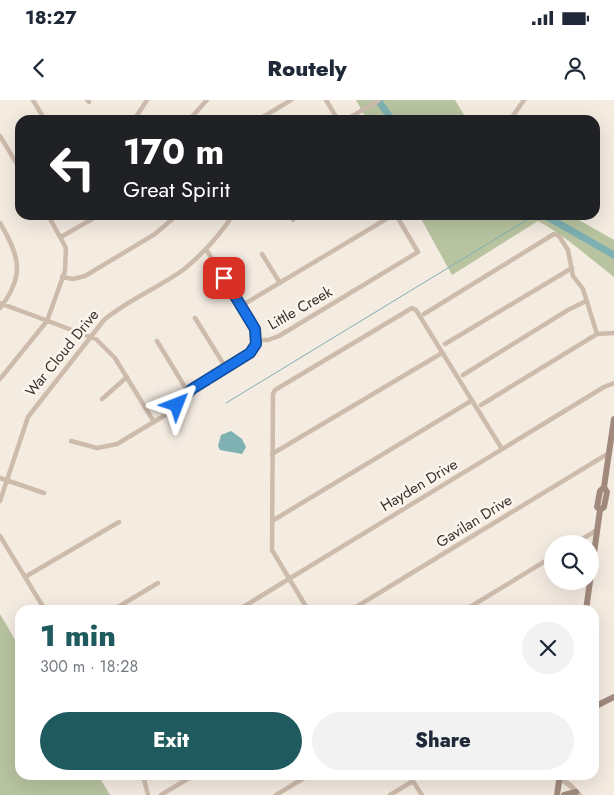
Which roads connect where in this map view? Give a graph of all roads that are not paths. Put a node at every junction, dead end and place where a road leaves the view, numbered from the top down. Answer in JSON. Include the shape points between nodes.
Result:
{"nodes":[{"id":1,"x":33,"y":100,"type":"edge"},
{"id":2,"x":147,"y":100,"type":"edge"},
{"id":3,"x":207,"y":100,"type":"edge"},
{"id":4,"x":292,"y":100,"type":"edge"},
{"id":5,"x":326,"y":100,"type":"edge"},
{"id":6,"x":378,"y":100,"type":"edge"},
{"id":7,"x":524,"y":100,"type":"edge"},
{"id":8,"x":42,"y":115,"type":"edge"},
{"id":9,"x":137,"y":115,"type":"edge"},
{"id":10,"x":194,"y":115,"type":"edge"},
{"id":11,"x":266,"y":115,"type":"edge"},
{"id":12,"x":335,"y":115,"type":"edge"},
{"id":13,"x":354,"y":115,"type":"edge"},
{"id":14,"x":514,"y":115,"type":"edge"},
{"id":15,"x":0,"y":136,"type":"edge"},
{"id":16,"x":15,"y":161,"type":"edge"},
{"id":17,"x":51,"y":220,"type":"edge"},
{"id":18,"x":90,"y":220,"type":"edge"},
{"id":19,"x":171,"y":220,"type":"edge"},
{"id":20,"x":229,"y":220,"type":"edge"},
{"id":21,"x":387,"y":220,"type":"edge"},
{"id":22,"x":398,"y":220,"type":"edge"},
{"id":23,"x":0,"y":223,"type":"edge"},
{"id":24,"x":61,"y":237,"type":"junction"},
{"id":25,"x":206,"y":249,"type":"junction"},
{"id":26,"x":262,"y":254,"type":"dead end"},
{"id":27,"x":572,"y":268,"type":"junction"},
{"id":28,"x":62,"y":277,"type":"junction"},
{"id":29,"x":280,"y":283,"type":"junction"},
{"id":30,"x":586,"y":301,"type":"junction"},
{"id":31,"x":1,"y":305,"type":"edge"},
{"id":32,"x":241,"y":306,"type":"junction"},
{"id":33,"x":424,"y":314,"type":"dead end"},
{"id":34,"x":195,"y":318,"type":"dead end"},
{"id":35,"x":47,"y":321,"type":"junction"},
{"id":36,"x":614,"y":333,"type":"edge"},
{"id":37,"x":597,"y":334,"type":"junction"},
{"id":38,"x":91,"y":336,"type":"junction"},
{"id":39,"x":257,"y":340,"type":"junction"},
{"id":40,"x":157,"y":341,"type":"dead end"},
{"id":41,"x":445,"y":344,"type":"dead end"},
{"id":42,"x":442,"y":353,"type":"junction"},
{"id":43,"x":226,"y":368,"type":"junction"},
{"id":44,"x":463,"y":375,"type":"dead end"},
{"id":45,"x":127,"y":377,"type":"junction"},
{"id":46,"x":0,"y":379,"type":"edge"},
{"id":47,"x":614,"y":383,"type":"edge"},
{"id":48,"x":188,"y":392,"type":"junction"},
{"id":49,"x":102,"y":399,"type":"dead end"},
{"id":50,"x":471,"y":400,"type":"junction"},
{"id":51,"x":481,"y":405,"type":"dead end"},
{"id":52,"x":614,"y":419,"type":"edge"},
{"id":53,"x":154,"y":422,"type":"junction"},
{"id":54,"x":71,"y":441,"type":"dead end"},
{"id":55,"x":502,"y":449,"type":"junction"},
{"id":56,"x":609,"y":453,"type":"junction"},
{"id":57,"x":272,"y":454,"type":"junction"},
{"id":58,"x":0,"y":478,"type":"edge"},
{"id":59,"x":7,"y":480,"type":"junction"},
{"id":60,"x":44,"y":493,"type":"dead end"},
{"id":61,"x":0,"y":501,"type":"edge"},
{"id":62,"x":272,"y":521,"type":"junction"},
{"id":63,"x":119,"y":522,"type":"dead end"},
{"id":64,"x":597,"y":530,"type":"junction"},
{"id":65,"x":589,"y":535,"type":"edge"},
{"id":66,"x":0,"y":536,"type":"edge"},
{"id":67,"x":544,"y":562,"type":"edge"},
{"id":68,"x":25,"y":577,"type":"junction"},
{"id":69,"x":289,"y":579,"type":"junction"},
{"id":70,"x":158,"y":583,"type":"dead end"},
{"id":71,"x":43,"y":605,"type":"edge"},
{"id":72,"x":121,"y":605,"type":"edge"},
{"id":73,"x":246,"y":605,"type":"edge"},
{"id":74,"x":305,"y":605,"type":"edge"},
{"id":75,"x":359,"y":605,"type":"edge"},
{"id":76,"x":473,"y":605,"type":"edge"},
{"id":77,"x":587,"y":605,"type":"edge"},
{"id":78,"x":614,"y":696,"type":"edge"},
{"id":79,"x":599,"y":704,"type":"edge"},
{"id":80,"x":144,"y":780,"type":"edge"},
{"id":81,"x":186,"y":780,"type":"edge"},
{"id":82,"x":301,"y":780,"type":"edge"},
{"id":83,"x":560,"y":780,"type":"edge"},
{"id":84,"x":563,"y":780,"type":"edge"},
{"id":85,"x":413,"y":781,"type":"joint"},
{"id":86,"x":578,"y":793,"type":"edge"},
{"id":87,"x":148,"y":795,"type":"edge"},
{"id":88,"x":162,"y":795,"type":"edge"},
{"id":89,"x":276,"y":795,"type":"edge"},
{"id":90,"x":390,"y":795,"type":"edge"},
{"id":91,"x":422,"y":795,"type":"edge"},
{"id":92,"x":557,"y":795,"type":"edge"},
{"id":93,"x":564,"y":795,"type":"edge"}],
"edges":[{"from":1,"to":8,"type":"street"},
{"from":2,"to":9,"type":"street"},
{"from":3,"to":10,"type":"street"},
{"from":4,"to":11,"type":"street"},
{"from":5,"to":12,"type":"street"},
{"from":6,"to":13,"type":"street"},
{"from":7,"to":14,"type":"street"},
{"from":15,"to":16,"type":"street"},
{"from":17,"to":24,"type":"street"},
{"from":18,"to":24,"type":"street"},
{"from":19,"to":28,"type":"street","via":[[155,234],[85,276]]},
{"from":20,"to":25,"type":"street","name":"War Cloud Drive"},
{"from":21,"to":29,"type":"street"},
{"from":22,"to":39,"type":"street","name":"Little Creek","via":[[418,252],[279,336]]},
{"from":23,"to":31,"type":"street","via":[[18,260],[11,288]]},
{"from":24,"to":28,"type":"street","via":[[67,252]]},
{"from":25,"to":32,"type":"street"},
{"from":25,"to":38,"type":"street","name":"War Cloud Drive","via":[[182,271],[110,314]]},
{"from":26,"to":29,"type":"street"},
{"from":27,"to":30,"type":"street"},
{"from":27,"to":33,"type":"street","via":[[568,250],[554,234]]},
{"from":27,"to":41,"type":"street"},
{"from":28,"to":35,"type":"street"},
{"from":29,"to":32,"type":"street"},
{"from":30,"to":37,"type":"street"},
{"from":30,"to":44,"type":"street"},
{"from":31,"to":35,"type":"street"},
{"from":32,"to":39,"type":"street","via":[[255,329]]},
{"from":34,"to":43,"type":"street"},
{"from":35,"to":38,"type":"street"},
{"from":35,"to":46,"type":"street"},
{"from":36,"to":37,"type":"street"},
{"from":37,"to":51,"type":"street"},
{"from":38,"to":45,"type":"street","via":[[107,348]]},
{"from":38,"to":59,"type":"street","name":"War Cloud Drive","via":[[28,418]]},
{"from":39,"to":43,"type":"street","name":"Little Creek","via":[[250,353]]},
{"from":40,"to":48,"type":"street"},
{"from":42,"to":50,"type":"street"},
{"from":42,"to":57,"type":"street"},
{"from":42,"to":57,"type":"street","via":[[412,308],[274,392]]},
{"from":43,"to":48,"type":"street","name":"Little Creek"},
{"from":45,"to":49,"type":"street"},
{"from":45,"to":53,"type":"street"},
{"from":47,"to":55,"type":"street","name":"Hayden Drive"},
{"from":48,"to":53,"type":"street","name":"Little Creek","via":[[172,410]]},
{"from":50,"to":55,"type":"street"},
{"from":50,"to":62,"type":"street"},
{"from":52,"to":56,"type":"main road"},
{"from":53,"to":54,"type":"street","name":"Little Creek","via":[[109,447],[92,448]]},
{"from":55,"to":69,"type":"street","name":"Hayden Drive"},
{"from":56,"to":64,"type":"main road","via":[[604,487],[598,500]]},
{"from":56,"to":75,"type":"street","name":"Gavilan Drive"},
{"from":57,"to":62,"type":"street"},
{"from":58,"to":59,"type":"street"},
{"from":59,"to":60,"type":"street"},
{"from":59,"to":61,"type":"street","name":"War Cloud Drive"},
{"from":62,"to":69,"type":"street","via":[[272,550]]},
{"from":63,"to":68,"type":"street"},
{"from":64,"to":65,"type":"street"},
{"from":64,"to":77,"type":"main road"},
{"from":66,"to":68,"type":"street"},
{"from":67,"to":76,"type":"street"},
{"from":68,"to":71,"type":"street"},
{"from":69,"to":73,"type":"street","name":"Hayden Drive"},
{"from":69,"to":74,"type":"street"},
{"from":70,"to":72,"type":"street"},
{"from":78,"to":79,"type":"main road"},
{"from":80,"to":87,"type":"street"},
{"from":81,"to":88,"type":"street"},
{"from":82,"to":89,"type":"street"},
{"from":83,"to":92,"type":"main road"},
{"from":84,"to":86,"type":"street"},
{"from":85,"to":90,"type":"street"},
{"from":85,"to":91,"type":"street"},
{"from":86,"to":93,"type":"main road"}]}
